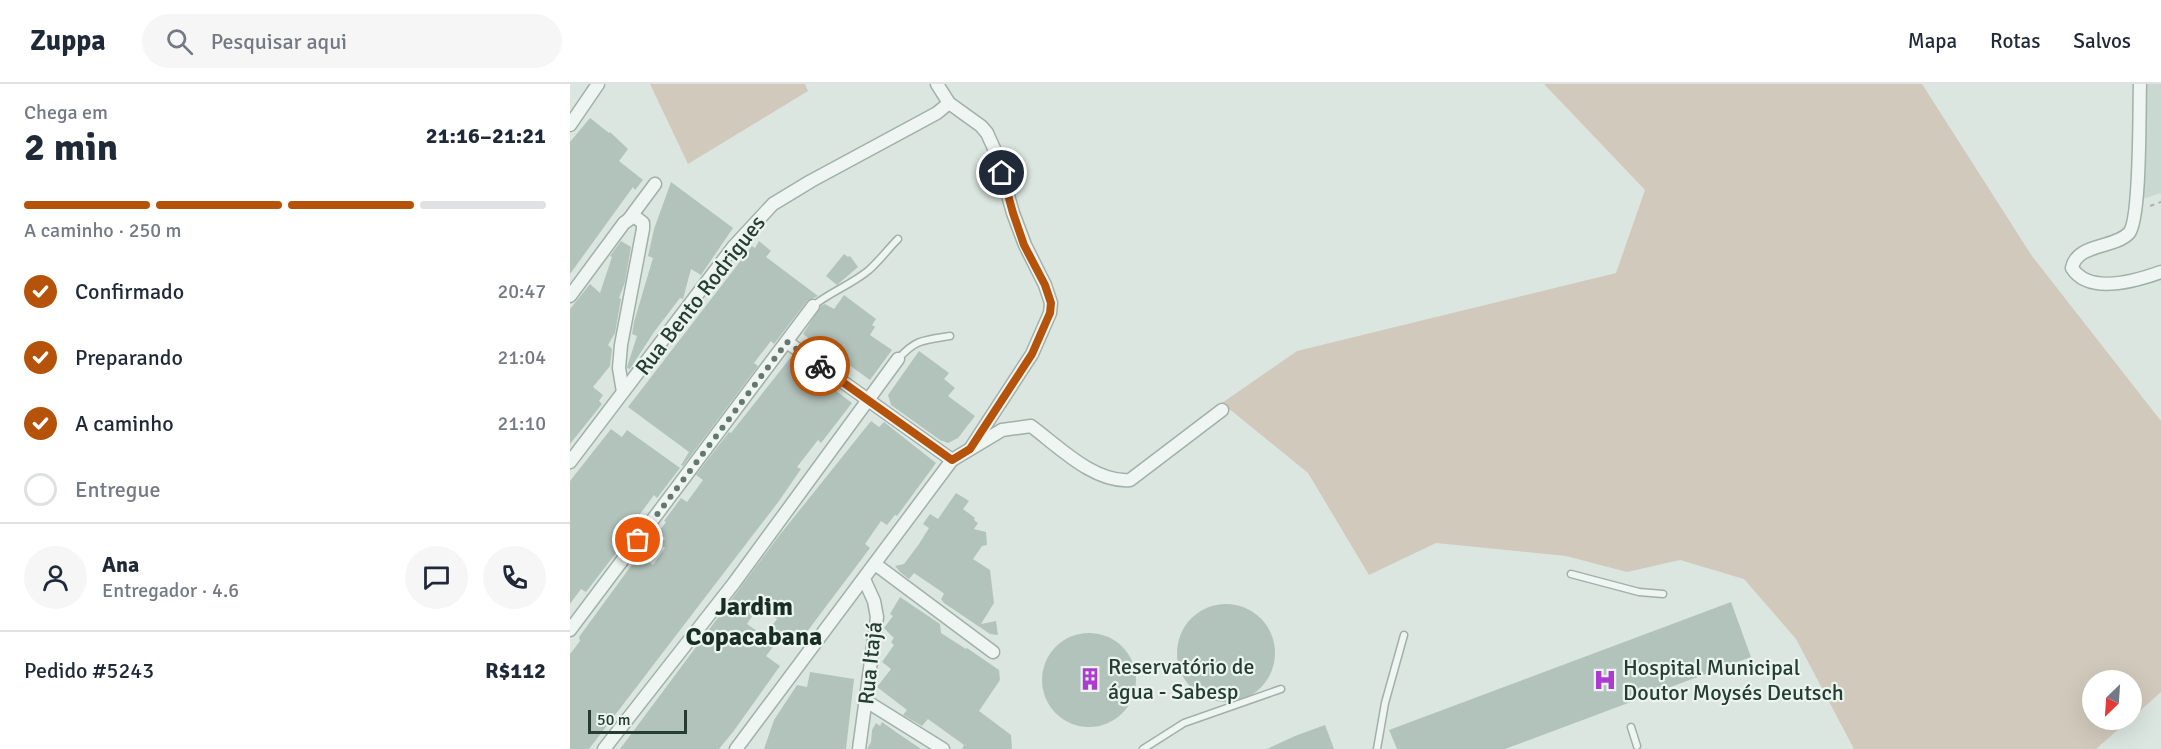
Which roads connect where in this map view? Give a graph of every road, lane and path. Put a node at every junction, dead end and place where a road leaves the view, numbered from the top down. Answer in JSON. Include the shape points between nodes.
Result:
{"nodes":[{"id":1,"x":598,"y":84,"type":"edge"},
{"id":2,"x":937,"y":84,"type":"edge"},
{"id":3,"x":2140,"y":84,"type":"edge"},
{"id":4,"x":949,"y":103,"type":"junction"},
{"id":5,"x":570,"y":125,"type":"edge"},
{"id":6,"x":655,"y":184,"type":"dead end"},
{"id":7,"x":629,"y":219,"type":"junction"},
{"id":8,"x":898,"y":239,"type":"dead end"},
{"id":9,"x":2161,"y":272,"type":"edge"},
{"id":10,"x":570,"y":296,"type":"edge"},
{"id":11,"x":813,"y":306,"type":"joint"},
{"id":12,"x":950,"y":336,"type":"dead end"},
{"id":13,"x":787,"y":342,"type":"junction"},
{"id":14,"x":898,"y":359,"type":"joint"},
{"id":15,"x":623,"y":392,"type":"junction"},
{"id":16,"x":868,"y":402,"type":"junction"},
{"id":17,"x":1222,"y":410,"type":"dead end"},
{"id":18,"x":970,"y":449,"type":"junction"},
{"id":19,"x":952,"y":460,"type":"junction"},
{"id":20,"x":570,"y":462,"type":"edge"},
{"id":21,"x":875,"y":564,"type":"junction"},
{"id":22,"x":1571,"y":574,"type":"dead end"},
{"id":23,"x":864,"y":579,"type":"junction"},
{"id":24,"x":1663,"y":594,"type":"dead end"},
{"id":25,"x":570,"y":630,"type":"edge"},
{"id":26,"x":1404,"y":635,"type":"dead end"},
{"id":27,"x":993,"y":652,"type":"dead end"},
{"id":28,"x":1281,"y":689,"type":"dead end"},
{"id":29,"x":866,"y":701,"type":"junction"},
{"id":30,"x":1631,"y":727,"type":"dead end"},
{"id":31,"x":747,"y":735,"type":"junction"},
{"id":32,"x":1637,"y":746,"type":"dead end"},
{"id":33,"x":604,"y":749,"type":"edge"},
{"id":34,"x":736,"y":749,"type":"edge"},
{"id":35,"x":747,"y":749,"type":"edge"},
{"id":36,"x":859,"y":749,"type":"edge"},
{"id":37,"x":943,"y":749,"type":"edge"},
{"id":38,"x":1143,"y":749,"type":"edge"},
{"id":39,"x":1377,"y":749,"type":"edge"}],
"edges":[{"from":1,"to":5,"type":"street"},
{"from":2,"to":4,"type":"street"},
{"from":3,"to":9,"type":"street","via":[[2132,227],[2126,235],[2082,254],[2073,261],[2072,268],[2083,281],[2094,283],[2124,283]]},
{"from":4,"to":15,"type":"street","name":"Rua Bento Rodrigues","via":[[773,204],[734,246]]},
{"from":4,"to":18,"type":"street","via":[[987,133],[1024,245],[1051,303],[1032,354]]},
{"from":6,"to":7,"type":"street"},
{"from":7,"to":10,"type":"street"},
{"from":7,"to":15,"type":"street","via":[[640,219],[643,229],[621,345]]},
{"from":8,"to":11,"type":"lane","via":[[869,270]]},
{"from":11,"to":13,"type":"street"},
{"from":12,"to":14,"type":"lane","via":[[920,340]]},
{"from":13,"to":16,"type":"street"},
{"from":13,"to":25,"type":"street"},
{"from":14,"to":16,"type":"street"},
{"from":15,"to":20,"type":"street","name":"Rua Bento Rodrigues"},
{"from":16,"to":19,"type":"street"},
{"from":16,"to":33,"type":"street"},
{"from":17,"to":18,"type":"street","via":[[1130,480],[1093,472],[1031,426],[1002,430]]},
{"from":18,"to":19,"type":"street"},
{"from":19,"to":21,"type":"street"},
{"from":21,"to":23,"type":"street"},
{"from":21,"to":27,"type":"street"},
{"from":22,"to":24,"type":"lane","via":[[1639,592]]},
{"from":23,"to":29,"type":"street","name":"Rua Itajá","via":[[877,617]]},
{"from":23,"to":31,"type":"street"},
{"from":26,"to":39,"type":"lane"},
{"from":28,"to":38,"type":"lane","via":[[1184,723]]},
{"from":29,"to":36,"type":"street","name":"Rua Itajá"},
{"from":29,"to":37,"type":"street"},
{"from":30,"to":32,"type":"lane"},
{"from":31,"to":34,"type":"street"},
{"from":31,"to":35,"type":"street"}]}
